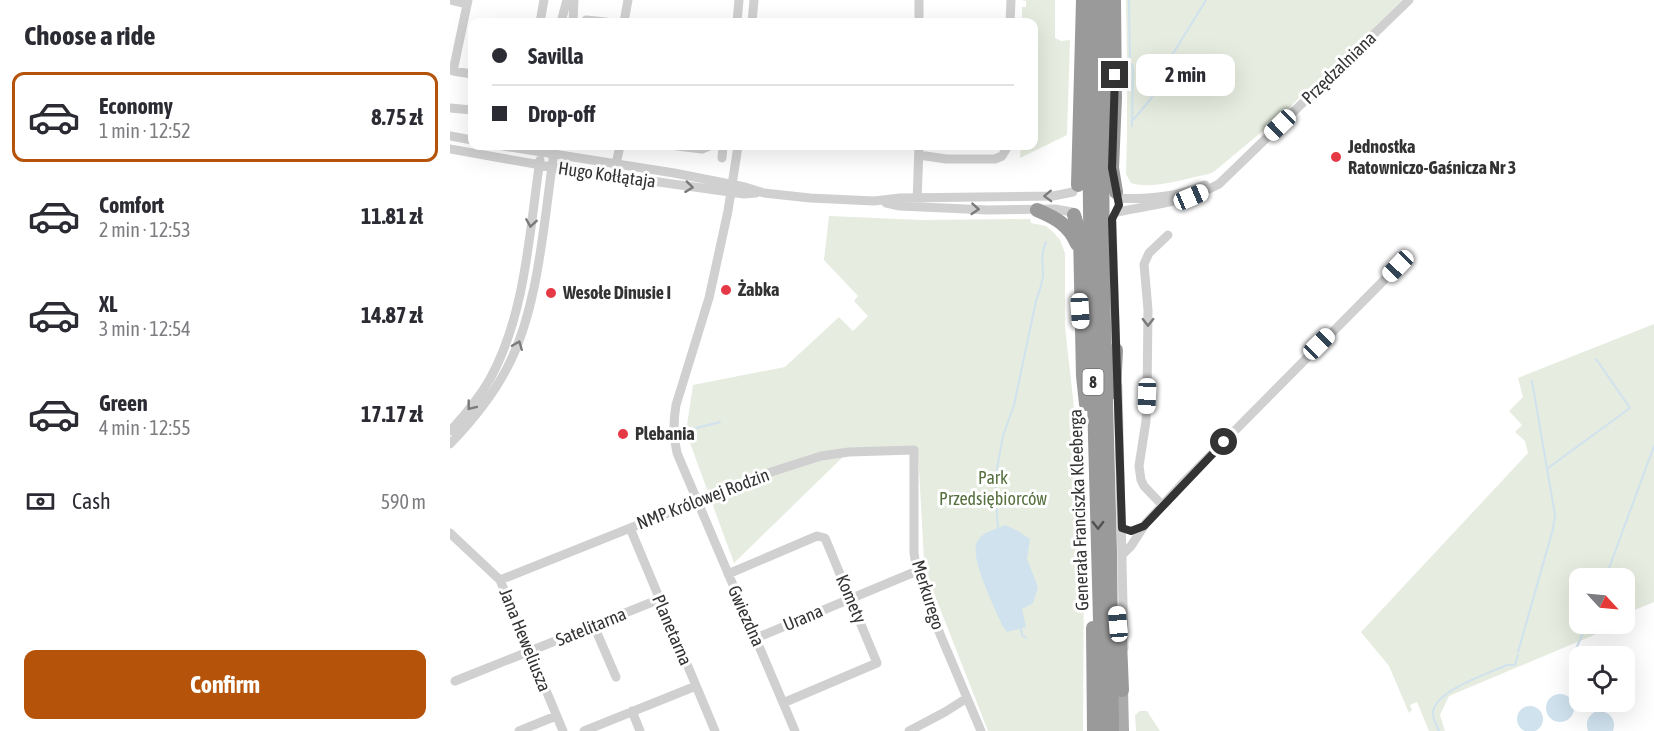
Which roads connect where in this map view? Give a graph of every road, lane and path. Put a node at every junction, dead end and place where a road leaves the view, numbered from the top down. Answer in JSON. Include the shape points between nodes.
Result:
{"nodes":[{"id":1,"x":450,"y":0,"type":"edge"},
{"id":2,"x":544,"y":0,"type":"edge"},
{"id":3,"x":567,"y":0,"type":"edge"},
{"id":4,"x":574,"y":0,"type":"edge"},
{"id":5,"x":628,"y":0,"type":"edge"},
{"id":6,"x":739,"y":0,"type":"edge"},
{"id":7,"x":754,"y":0,"type":"edge"},
{"id":8,"x":919,"y":0,"type":"edge"},
{"id":9,"x":1011,"y":0,"type":"edge"},
{"id":10,"x":1083,"y":0,"type":"edge"},
{"id":11,"x":1092,"y":0,"type":"edge"},
{"id":12,"x":1104,"y":0,"type":"edge"},
{"id":13,"x":1114,"y":0,"type":"edge"},
{"id":14,"x":1409,"y":0,"type":"edge"},
{"id":15,"x":468,"y":2,"type":"edge"},
{"id":16,"x":541,"y":18,"type":"edge"},
{"id":17,"x":562,"y":18,"type":"edge"},
{"id":18,"x":573,"y":18,"type":"edge"},
{"id":19,"x":625,"y":18,"type":"edge"},
{"id":20,"x":737,"y":18,"type":"edge"},
{"id":21,"x":752,"y":18,"type":"edge"},
{"id":22,"x":919,"y":18,"type":"edge"},
{"id":23,"x":1010,"y":18,"type":"edge"},
{"id":24,"x":468,"y":73,"type":"edge"},
{"id":25,"x":450,"y":108,"type":"edge"},
{"id":26,"x":468,"y":110,"type":"edge"},
{"id":27,"x":1096,"y":127,"type":"junction"},
{"id":28,"x":450,"y":136,"type":"edge"},
{"id":29,"x":468,"y":139,"type":"edge"},
{"id":30,"x":450,"y":149,"type":"edge"},
{"id":31,"x":542,"y":150,"type":"edge"},
{"id":32,"x":554,"y":150,"type":"edge"},
{"id":33,"x":619,"y":150,"type":"edge"},
{"id":34,"x":723,"y":150,"type":"edge"},
{"id":35,"x":737,"y":150,"type":"edge"},
{"id":36,"x":919,"y":150,"type":"edge"},
{"id":37,"x":1006,"y":150,"type":"edge"},
{"id":38,"x":722,"y":158,"type":"dead end"},
{"id":39,"x":1242,"y":162,"type":"junction"},
{"id":40,"x":616,"y":164,"type":"junction"},
{"id":41,"x":540,"y":165,"type":"junction"},
{"id":42,"x":552,"y":167,"type":"junction"},
{"id":43,"x":731,"y":188,"type":"junction"},
{"id":44,"x":1075,"y":188,"type":"junction"},
{"id":45,"x":1117,"y":195,"type":"junction"},
{"id":46,"x":917,"y":202,"type":"junction"},
{"id":47,"x":1037,"y":210,"type":"junction"},
{"id":48,"x":1073,"y":214,"type":"junction"},
{"id":49,"x":1115,"y":215,"type":"junction"},
{"id":50,"x":1168,"y":235,"type":"dead end"},
{"id":51,"x":1079,"y":249,"type":"junction"},
{"id":52,"x":1398,"y":266,"type":"dead end"},
{"id":53,"x":1116,"y":350,"type":"junction"},
{"id":54,"x":450,"y":430,"type":"edge"},
{"id":55,"x":450,"y":444,"type":"edge"},
{"id":56,"x":914,"y":450,"type":"joint"},
{"id":57,"x":1102,"y":472,"type":"junction"},
{"id":58,"x":698,"y":501,"type":"junction"},
{"id":59,"x":1162,"y":505,"type":"junction"},
{"id":60,"x":1144,"y":526,"type":"junction"},
{"id":61,"x":630,"y":528,"type":"junction"},
{"id":62,"x":1122,"y":528,"type":"junction"},
{"id":63,"x":450,"y":533,"type":"edge"},
{"id":64,"x":1116,"y":553,"type":"junction"},
{"id":65,"x":917,"y":571,"type":"junction"},
{"id":66,"x":728,"y":574,"type":"junction"},
{"id":67,"x":1098,"y":576,"type":"junction"},
{"id":68,"x":500,"y":580,"type":"junction"},
{"id":69,"x":851,"y":598,"type":"junction"},
{"id":70,"x":660,"y":599,"type":"junction"},
{"id":71,"x":594,"y":626,"type":"junction"},
{"id":72,"x":756,"y":638,"type":"junction"},
{"id":73,"x":530,"y":651,"type":"junction"},
{"id":74,"x":616,"y":677,"type":"dead end"},
{"id":75,"x":454,"y":681,"type":"dead end"},
{"id":76,"x":696,"y":686,"type":"junction"},
{"id":77,"x":1122,"y":690,"type":"joint"},
{"id":78,"x":967,"y":698,"type":"junction"},
{"id":79,"x":783,"y":703,"type":"junction"},
{"id":80,"x":632,"y":711,"type":"junction"},
{"id":81,"x":556,"y":716,"type":"junction"},
{"id":82,"x":519,"y":731,"type":"edge"},
{"id":83,"x":563,"y":731,"type":"edge"},
{"id":84,"x":584,"y":731,"type":"edge"},
{"id":85,"x":640,"y":731,"type":"edge"},
{"id":86,"x":715,"y":731,"type":"edge"},
{"id":87,"x":795,"y":731,"type":"edge"},
{"id":88,"x":909,"y":731,"type":"edge"},
{"id":89,"x":981,"y":731,"type":"edge"},
{"id":90,"x":1094,"y":731,"type":"edge"},
{"id":91,"x":1103,"y":731,"type":"edge"},
{"id":92,"x":1113,"y":731,"type":"edge"},
{"id":93,"x":1123,"y":731,"type":"edge"}],
"edges":[{"from":1,"to":15,"type":"street"},
{"from":2,"to":16,"type":"street"},
{"from":3,"to":17,"type":"street"},
{"from":4,"to":18,"type":"street"},
{"from":5,"to":19,"type":"street"},
{"from":6,"to":20,"type":"street"},
{"from":7,"to":21,"type":"street"},
{"from":8,"to":22,"type":"street"},
{"from":9,"to":23,"type":"street"},
{"from":10,"to":44,"type":"highway"},
{"from":11,"to":27,"type":"highway","name":"Generała Franciszka Kleeberga","number":"8"},
{"from":12,"to":27,"type":"highway","name":"Generała Franciszka Kleeberga","number":"8"},
{"from":13,"to":45,"type":"highway","via":[[1112,168]]},
{"from":14,"to":39,"type":"street","name":"Przędzalniana"},
{"from":15,"to":24,"type":"street","via":[[453,71]]},
{"from":25,"to":26,"type":"street"},
{"from":27,"to":57,"type":"highway","name":"Generała Franciszka Kleeberga","number":"8","bridge":true},
{"from":28,"to":29,"type":"street"},
{"from":30,"to":41,"type":"street","name":"Hugo Kołłątaja"},
{"from":31,"to":41,"type":"street"},
{"from":32,"to":40,"type":"street","name":"Hugo Kołłątaja"},
{"from":32,"to":42,"type":"street"},
{"from":33,"to":40,"type":"street"},
{"from":34,"to":38,"type":"street"},
{"from":35,"to":43,"type":"street","name":"Gwiezdna"},
{"from":36,"to":37,"type":"street","via":[[946,159],[995,159]]},
{"from":36,"to":46,"type":"street"},
{"from":39,"to":45,"type":"street","name":"Przędzalniana","via":[[1186,192],[1144,199]]},
{"from":39,"to":49,"type":"street","name":"Przędzalniana","via":[[1219,184],[1191,197]]},
{"from":40,"to":43,"type":"street","name":"Hugo Kołłątaja"},
{"from":41,"to":42,"type":"street","name":"Hugo Kołłątaja"},
{"from":41,"to":54,"type":"street","one_way":true,"via":[[512,327],[489,381]]},
{"from":42,"to":43,"type":"street","name":"Hugo Kołłątaja","one_way":true},
{"from":55,"to":42,"type":"street","one_way":true,"via":[[490,398],[521,338],[532,295]]},
{"from":43,"to":46,"type":"street","name":"Hugo Kołłątaja","via":[[744,194]]},
{"from":43,"to":58,"type":"street","name":"Gwiezdna","via":[[709,298],[674,417],[677,453]]},
{"from":44,"to":45,"type":"street","via":[[1096,178],[1108,183]]},
{"from":44,"to":46,"type":"street","name":"Hugo Kołłątaja","one_way":true,"via":[[1053,196]]},
{"from":44,"to":48,"type":"street","via":[[1070,204]]},
{"from":45,"to":49,"type":"street"},
{"from":46,"to":47,"type":"street","name":"Hugo Kołłątaja","one_way":true},
{"from":47,"to":48,"type":"street","name":"Hugo Kołłątaja"},
{"from":47,"to":51,"type":"highway","via":[[1067,227]]},
{"from":48,"to":49,"type":"street","via":[[1083,224],[1095,227],[1108,223]]},
{"from":48,"to":51,"type":"highway","via":[[1079,229]]},
{"from":49,"to":53,"type":"street"},
{"from":50,"to":59,"type":"street","one_way":true,"via":[[1149,253],[1144,264],[1147,396],[1139,466],[1144,486]]},
{"from":51,"to":57,"type":"highway","via":[[1090,454]]},
{"from":52,"to":59,"type":"street"},
{"from":53,"to":57,"type":"highway"},
{"from":53,"to":62,"type":"street"},
{"from":56,"to":58,"type":"street","name":"NMP Królowej Rodzin","via":[[821,456]]},
{"from":56,"to":65,"type":"street","name":"Merkurego"},
{"from":57,"to":64,"type":"highway","name":"Generała Franciszka Kleeberga","number":"8"},
{"from":57,"to":67,"type":"highway","name":"Generała Franciszka Kleeberga","number":"8","one_way":true},
{"from":58,"to":61,"type":"street","name":"NMP Królowej Rodzin"},
{"from":58,"to":66,"type":"street","name":"Gwiezdna"},
{"from":59,"to":60,"type":"street"},
{"from":60,"to":62,"type":"street","via":[[1131,531]]},
{"from":60,"to":64,"type":"street","via":[[1131,546]]},
{"from":61,"to":68,"type":"street","name":"NMP Królowej Rodzin"},
{"from":61,"to":70,"type":"street","name":"Planetarna"},
{"from":62,"to":64,"type":"street"},
{"from":63,"to":68,"type":"street","name":"Jana Heweliusza"},
{"from":64,"to":77,"type":"highway"},
{"from":64,"to":92,"type":"highway","name":"Generała Franciszka Kleeberga","number":"8"},
{"from":65,"to":69,"type":"street","name":"Urana"},
{"from":65,"to":78,"type":"street","name":"Merkurego"},
{"from":66,"to":69,"type":"street","name":"Komety","via":[[817,536],[825,538]]},
{"from":66,"to":72,"type":"street","name":"Gwiezdna"},
{"from":67,"to":90,"type":"highway","via":[[1091,641]]},
{"from":67,"to":91,"type":"highway","name":"Generała Franciszka Kleeberga","number":"8"},
{"from":68,"to":73,"type":"street","name":"Jana Heweliusza"},
{"from":69,"to":72,"type":"street","name":"Urana"},
{"from":69,"to":79,"type":"street","name":"Komety","via":[[877,663]]},
{"from":70,"to":71,"type":"street","name":"Satelitarna"},
{"from":70,"to":76,"type":"street","name":"Planetarna"},
{"from":71,"to":73,"type":"street","name":"Satelitarna"},
{"from":71,"to":74,"type":"street"},
{"from":72,"to":79,"type":"street","name":"Gwiezdna"},
{"from":73,"to":75,"type":"street","name":"Satelitarna"},
{"from":73,"to":81,"type":"street","name":"Jana Heweliusza"},
{"from":76,"to":80,"type":"street"},
{"from":76,"to":86,"type":"street","name":"Planetarna"},
{"from":77,"to":93,"type":"main road"},
{"from":78,"to":88,"type":"street"},
{"from":78,"to":89,"type":"street","name":"Merkurego"},
{"from":79,"to":87,"type":"street","name":"Gwiezdna"},
{"from":80,"to":84,"type":"street"},
{"from":80,"to":85,"type":"street"},
{"from":81,"to":82,"type":"street"},
{"from":81,"to":83,"type":"street","name":"Jana Heweliusza"}]}
